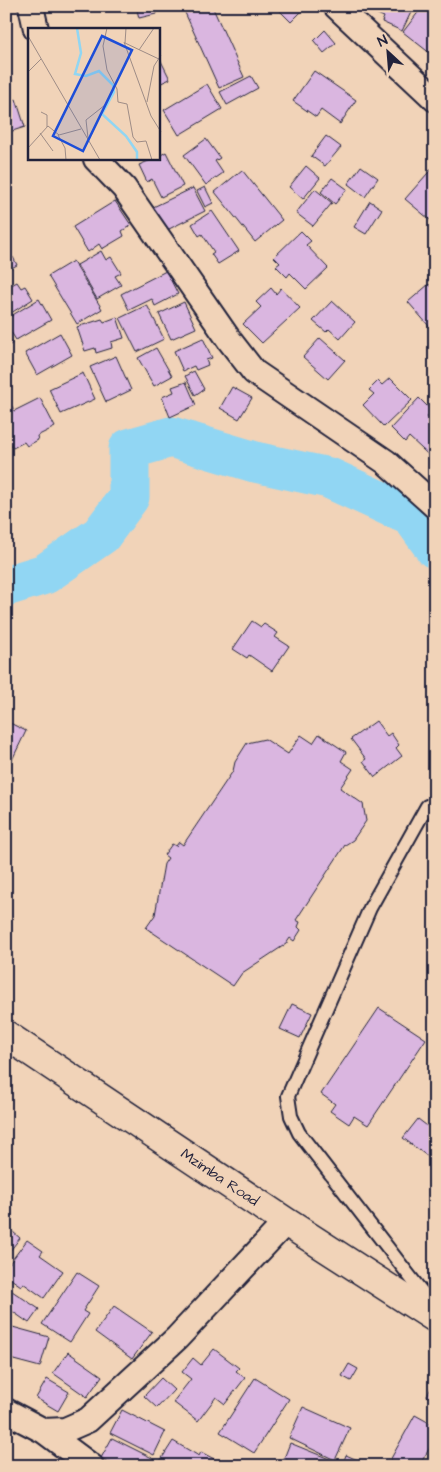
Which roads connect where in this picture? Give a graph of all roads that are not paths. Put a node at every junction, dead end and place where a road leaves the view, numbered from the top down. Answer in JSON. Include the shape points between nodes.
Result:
{"nodes":[{"id":1,"x":31,"y":6,"type":"edge"},
{"id":2,"x":336,"y":6,"type":"edge"},
{"id":3,"x":36,"y":28,"type":"edge"},
{"id":4,"x":435,"y":99,"type":"edge"},
{"id":5,"x":97,"y":160,"type":"edge"},
{"id":6,"x":435,"y":506,"type":"edge"},
{"id":7,"x":427,"y":806,"type":"dead end"},
{"id":8,"x":6,"y":1035,"type":"edge"},
{"id":9,"x":286,"y":1222,"type":"junction"},
{"id":10,"x":435,"y":1309,"type":"edge"},
{"id":11,"x":435,"y":1318,"type":"edge"},
{"id":12,"x":6,"y":1411,"type":"edge"},
{"id":13,"x":44,"y":1431,"type":"junction"},
{"id":14,"x":91,"y":1466,"type":"edge"}],
"edges":[{"from":1,"to":3,"type":"street"},
{"from":2,"to":4,"type":"street"},
{"from":5,"to":6,"type":"street","via":[[124,188],[254,372],[386,462]]},
{"from":7,"to":10,"type":"lane","via":[[370,908],[288,1096],[291,1116],[299,1133]]},
{"from":8,"to":9,"type":"street","name":"Mzimba Road"},
{"from":9,"to":11,"type":"street","name":"Mzimba Road"},
{"from":9,"to":13,"type":"street","via":[[177,1338],[88,1420],[66,1430]]},
{"from":12,"to":13,"type":"street"},
{"from":13,"to":14,"type":"street"}]}
